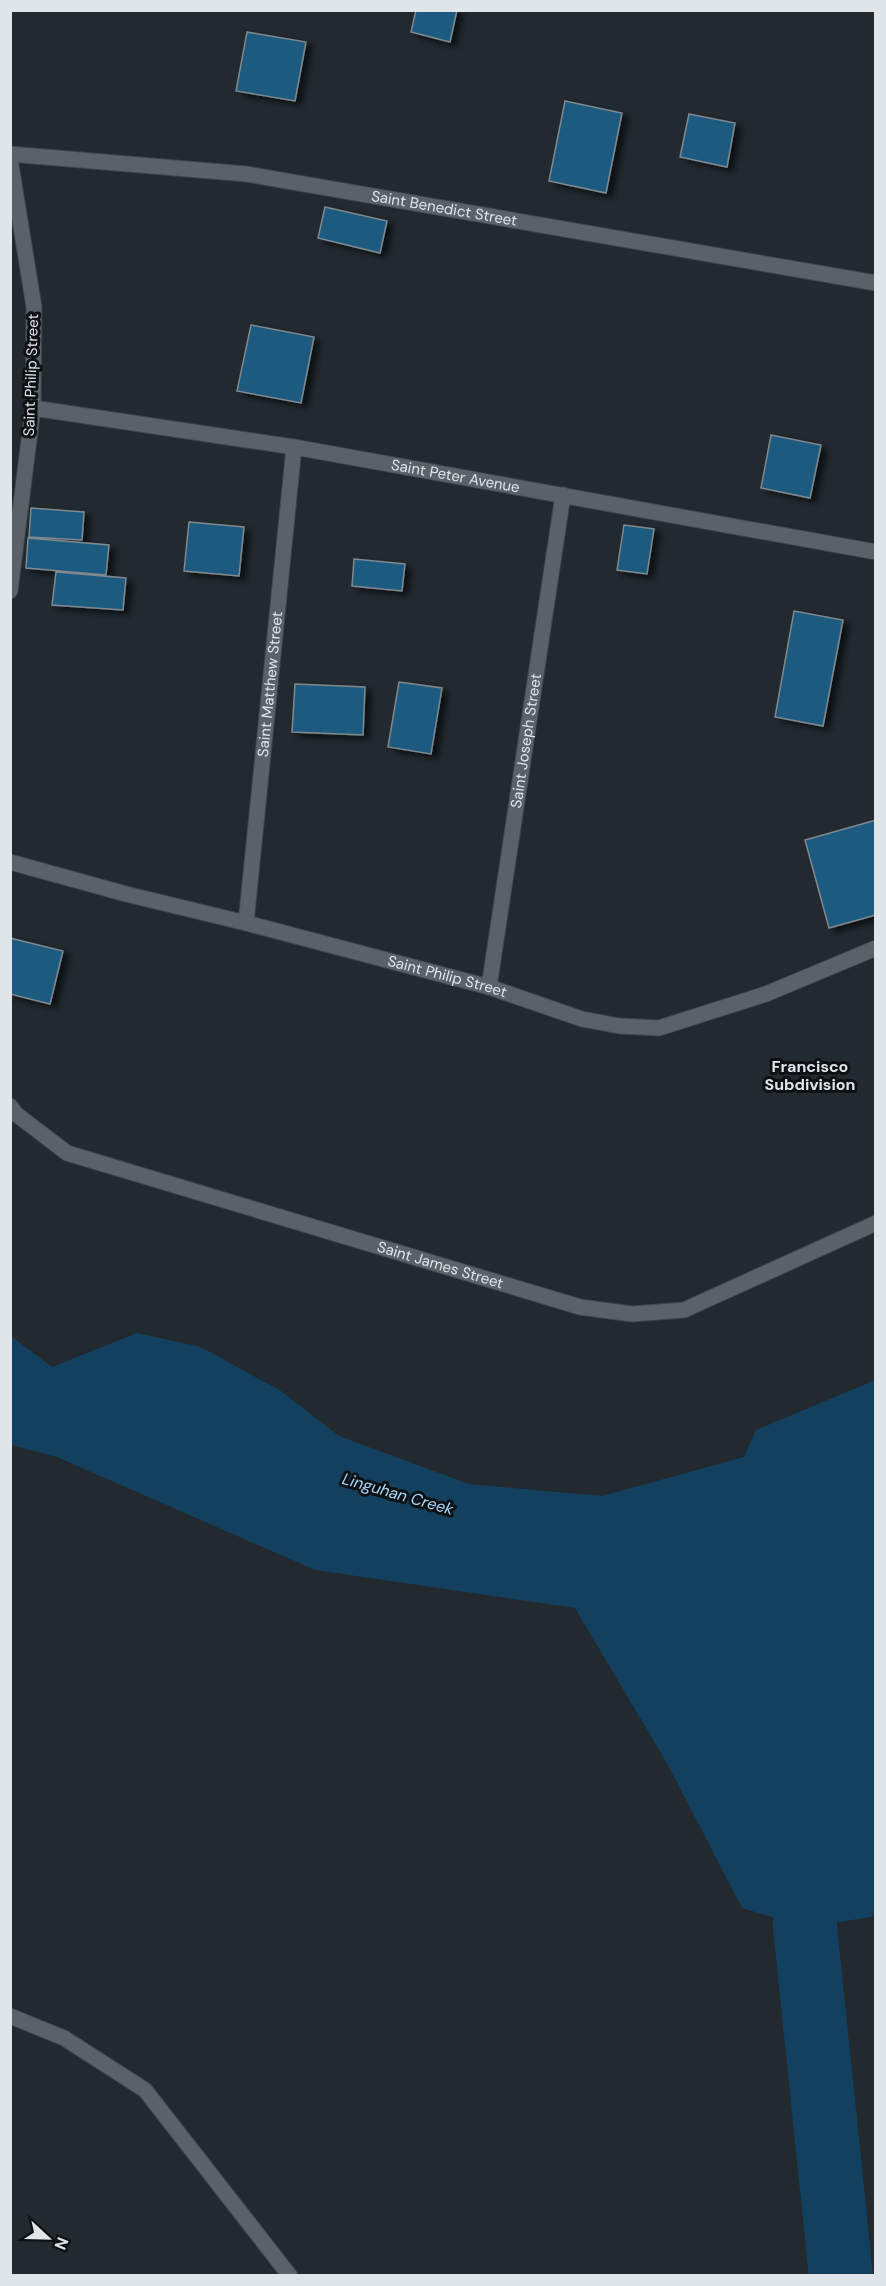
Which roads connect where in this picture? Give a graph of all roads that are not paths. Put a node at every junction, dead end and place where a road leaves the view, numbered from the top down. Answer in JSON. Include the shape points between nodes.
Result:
{"nodes":[{"id":1,"x":10,"y":154,"type":"edge"},
{"id":2,"x":10,"y":159,"type":"edge"},
{"id":3,"x":876,"y":283,"type":"edge"},
{"id":4,"x":33,"y":408,"type":"junction"},
{"id":5,"x":294,"y":447,"type":"junction"},
{"id":6,"x":563,"y":495,"type":"junction"},
{"id":7,"x":876,"y":552,"type":"edge"},
{"id":8,"x":10,"y":591,"type":"edge"},
{"id":9,"x":10,"y":862,"type":"edge"},
{"id":10,"x":246,"y":923,"type":"junction"},
{"id":11,"x":876,"y":948,"type":"edge"},
{"id":12,"x":489,"y":987,"type":"junction"},
{"id":13,"x":10,"y":1106,"type":"edge"},
{"id":14,"x":876,"y":1223,"type":"edge"},
{"id":15,"x":10,"y":2016,"type":"edge"},
{"id":16,"x":290,"y":2276,"type":"edge"}],
"edges":[{"from":1,"to":3,"type":"street","name":"Saint Benedict Street","via":[[246,174]]},
{"from":2,"to":4,"type":"street","name":"Saint Philip Street","via":[[34,307]]},
{"from":4,"to":5,"type":"street","name":"Saint Peter Avenue"},
{"from":4,"to":8,"type":"street","name":"Saint Philip Street"},
{"from":5,"to":6,"type":"street","name":"Saint Peter Avenue"},
{"from":5,"to":10,"type":"street","name":"Saint Matthew Street"},
{"from":6,"to":7,"type":"street","name":"Saint Peter Avenue"},
{"from":6,"to":12,"type":"street","name":"Saint Joseph Street"},
{"from":9,"to":10,"type":"street","name":"Saint Philip Street"},
{"from":10,"to":12,"type":"street","name":"Saint Philip Street"},
{"from":11,"to":12,"type":"street","name":"Saint Philip Street","via":[[766,994],[658,1028],[582,1019]]},
{"from":13,"to":14,"type":"street","name":"Saint James Street","via":[[67,1153],[580,1306],[632,1314],[684,1310]]},
{"from":15,"to":16,"type":"street","via":[[64,2038],[145,2090]]}]}
